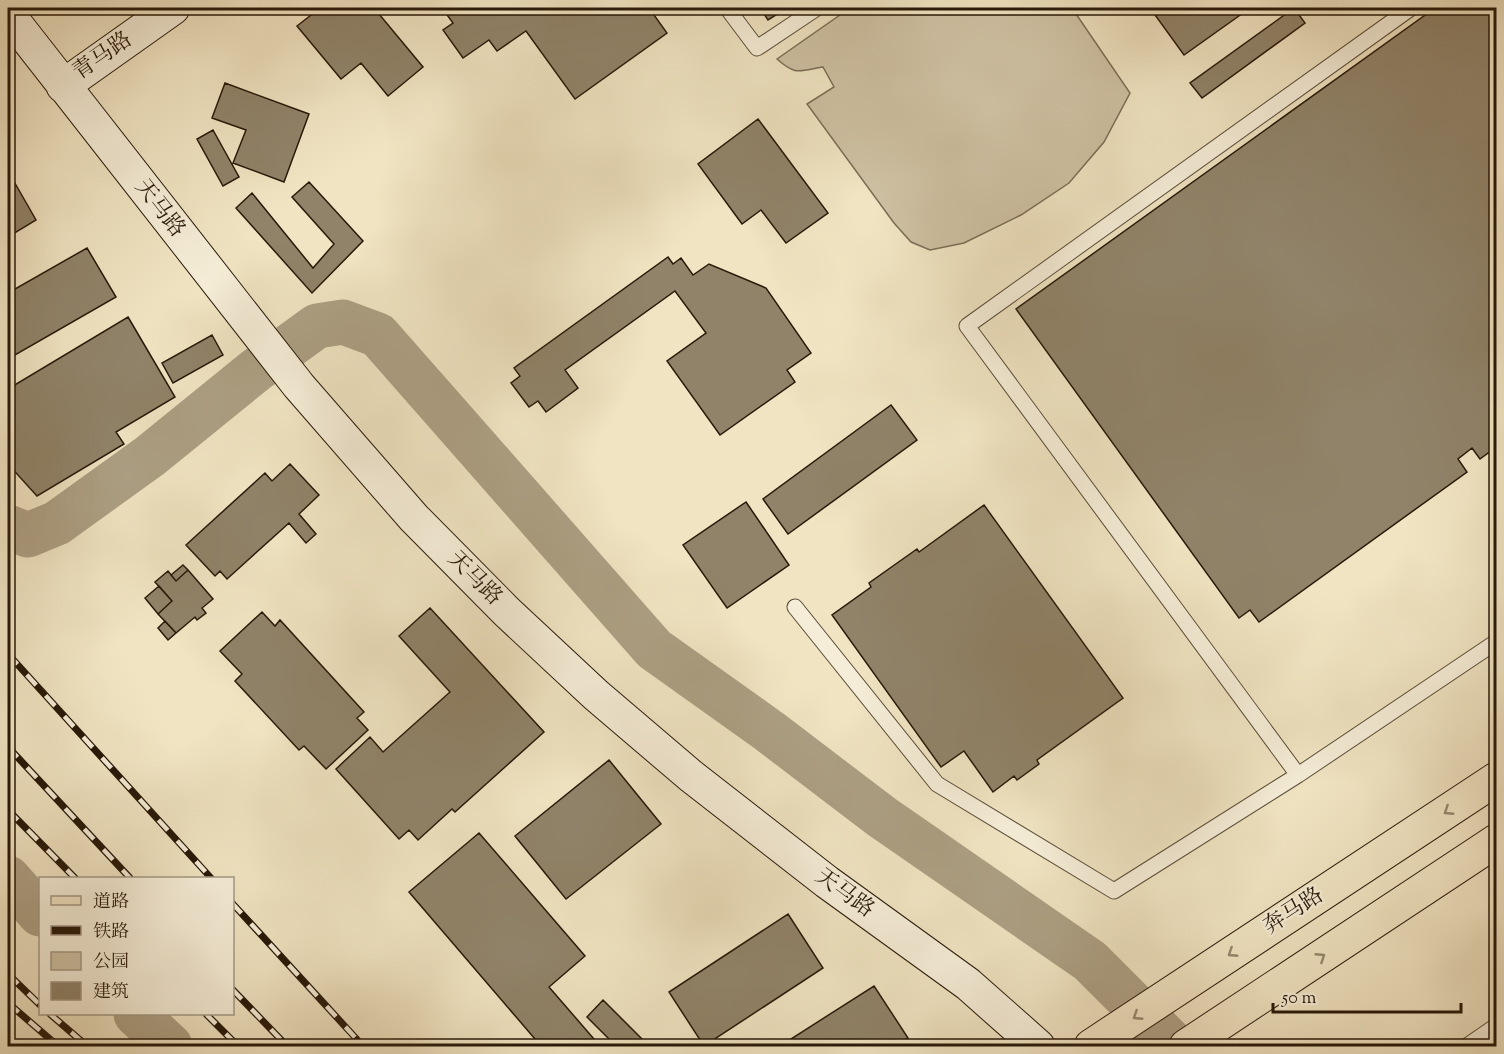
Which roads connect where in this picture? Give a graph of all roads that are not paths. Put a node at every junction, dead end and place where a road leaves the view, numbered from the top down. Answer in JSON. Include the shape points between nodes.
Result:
{"nodes":[{"id":1,"x":173,"y":8,"type":"edge"},
{"id":2,"x":727,"y":8,"type":"edge"},
{"id":3,"x":817,"y":8,"type":"edge"},
{"id":4,"x":1411,"y":8,"type":"edge"},
{"id":5,"x":8,"y":14,"type":"edge"},
{"id":6,"x":63,"y":86,"type":"junction"},
{"id":7,"x":795,"y":608,"type":"dead end"},
{"id":8,"x":1497,"y":642,"type":"edge"},
{"id":9,"x":1298,"y":776,"type":"junction"},
{"id":10,"x":1497,"y":779,"type":"edge"},
{"id":11,"x":1497,"y":841,"type":"edge"},
{"id":12,"x":1497,"y":1026,"type":"edge"},
{"id":13,"x":1100,"y":1040,"type":"edge"},
{"id":14,"x":1194,"y":1041,"type":"edge"},
{"id":15,"x":1038,"y":1047,"type":"edge"},
{"id":16,"x":1467,"y":1047,"type":"edge"}],
"edges":[{"from":1,"to":6,"type":"street","name":"青马路"},
{"from":2,"to":3,"type":"lane","via":[[757,48]]},
{"from":4,"to":9,"type":"lane","via":[[967,326]]},
{"from":5,"to":6,"type":"street","name":"天马路"},
{"from":6,"to":15,"type":"street","name":"天马路","via":[[298,386],[414,518],[507,612],[691,776],[826,882],[968,984]]},
{"from":7,"to":9,"type":"lane","via":[[937,784],[1114,891]]},
{"from":8,"to":9,"type":"lane"},
{"from":10,"to":13,"type":"main road","name":"奔马路","one_way":true},
{"from":14,"to":11,"type":"main road","one_way":true},
{"from":12,"to":16,"type":"lane"}]}
